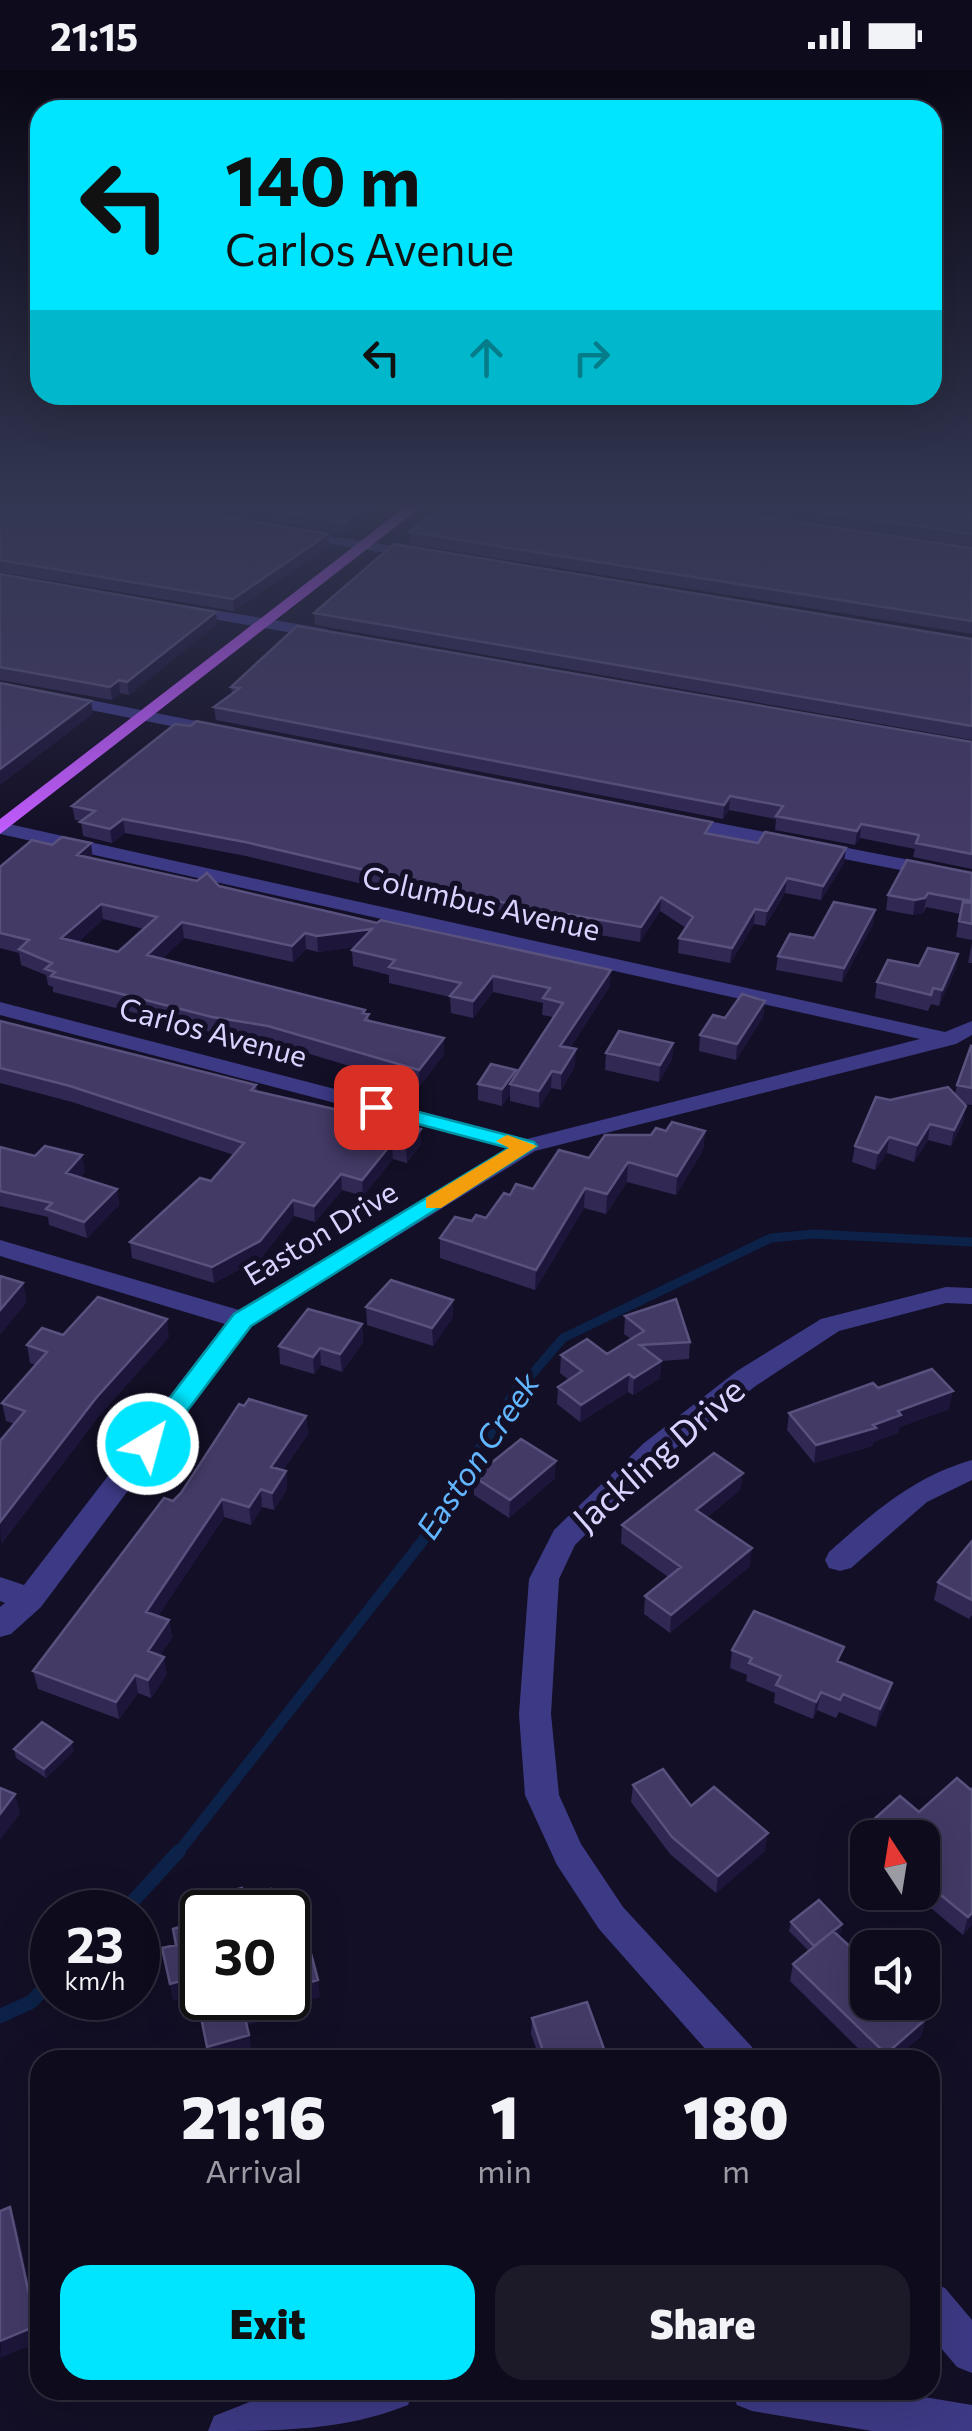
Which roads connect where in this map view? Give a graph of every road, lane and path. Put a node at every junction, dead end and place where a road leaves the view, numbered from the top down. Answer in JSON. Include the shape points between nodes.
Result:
{"nodes":[{"id":1,"x":208,"y":614,"type":"edge"},
{"id":2,"x":276,"y":614,"type":"edge"},
{"id":3,"x":263,"y":624,"type":"junction"},
{"id":4,"x":344,"y":637,"type":"edge"},
{"id":5,"x":0,"y":687,"type":"edge"},
{"id":6,"x":144,"y":716,"type":"junction"},
{"id":7,"x":245,"y":736,"type":"edge"},
{"id":8,"x":666,"y":818,"type":"edge"},
{"id":9,"x":0,"y":828,"type":"edge"},
{"id":10,"x":972,"y":878,"type":"edge"},
{"id":11,"x":0,"y":1008,"type":"edge"},
{"id":12,"x":972,"y":1027,"type":"edge"},
{"id":13,"x":948,"y":1039,"type":"junction"},
{"id":14,"x":526,"y":1146,"type":"junction"},
{"id":15,"x":0,"y":1248,"type":"edge"},
{"id":16,"x":972,"y":1296,"type":"edge"},
{"id":17,"x":242,"y":1320,"type":"junction"},
{"id":18,"x":972,"y":1470,"type":"edge"},
{"id":19,"x":840,"y":1560,"type":"dead end"},
{"id":20,"x":0,"y":1589,"type":"edge"},
{"id":21,"x":30,"y":1600,"type":"junction"},
{"id":22,"x":0,"y":1626,"type":"edge"},
{"id":23,"x":731,"y":2050,"type":"edge"},
{"id":24,"x":940,"y":2315,"type":"edge"},
{"id":25,"x":972,"y":2352,"type":"edge"},
{"id":26,"x":347,"y":2400,"type":"edge"},
{"id":27,"x":813,"y":2400,"type":"edge"},
{"id":28,"x":972,"y":2426,"type":"edge"},
{"id":29,"x":228,"y":2431,"type":"edge"}],
"edges":[{"from":1,"to":3,"type":"street"},
{"from":2,"to":3,"type":"main road"},
{"from":3,"to":4,"type":"street"},
{"from":3,"to":6,"type":"main road"},
{"from":5,"to":6,"type":"street"},
{"from":6,"to":7,"type":"street"},
{"from":6,"to":9,"type":"main road"},
{"from":8,"to":10,"type":"street"},
{"from":9,"to":13,"type":"street","name":"Columbus Avenue"},
{"from":11,"to":14,"type":"street","name":"Carlos Avenue"},
{"from":12,"to":13,"type":"street","name":"Easton Drive"},
{"from":13,"to":14,"type":"street","name":"Easton Drive"},
{"from":14,"to":17,"type":"street","name":"Easton Drive"},
{"from":15,"to":17,"type":"street"},
{"from":16,"to":23,"type":"street","name":"Jackling Drive","via":[[946,1295],[830,1325],[747,1378],[654,1450],[576,1525],[544,1579],[535,1714],[542,1794],[569,1854],[611,1918]]},
{"from":17,"to":21,"type":"street","name":"Easton Drive"},
{"from":18,"to":19,"type":"street","via":[[949,1475],[896,1509]]},
{"from":20,"to":21,"type":"street"},
{"from":21,"to":22,"type":"street","name":"Easton Drive"},
{"from":24,"to":25,"type":"street"},
{"from":26,"to":29,"type":"street"},
{"from":27,"to":28,"type":"street"}]}
